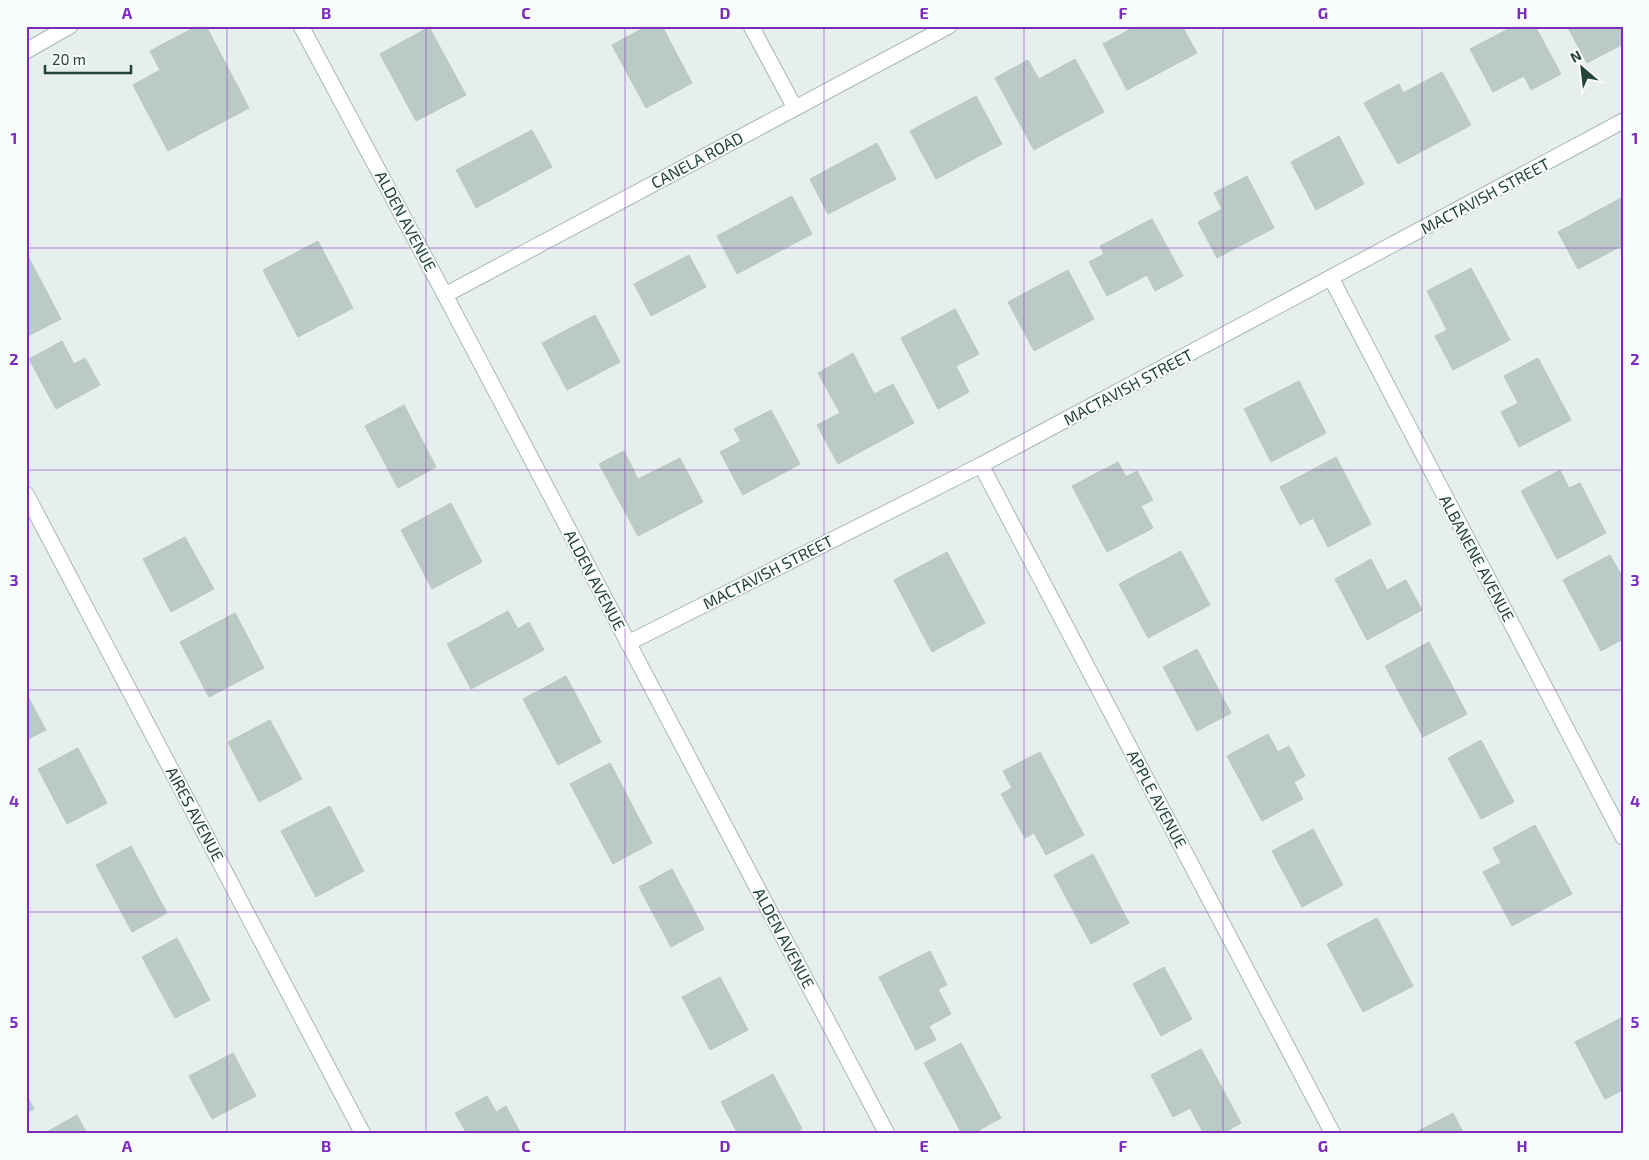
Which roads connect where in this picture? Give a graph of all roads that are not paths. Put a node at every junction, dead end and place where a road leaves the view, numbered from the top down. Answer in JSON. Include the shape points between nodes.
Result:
{"nodes":[{"id":1,"x":70,"y":26,"type":"edge"},
{"id":2,"x":301,"y":26,"type":"edge"},
{"id":3,"x":751,"y":26,"type":"edge"},
{"id":4,"x":949,"y":26,"type":"edge"},
{"id":5,"x":26,"y":51,"type":"edge"},
{"id":6,"x":795,"y":108,"type":"junction"},
{"id":7,"x":1623,"y":121,"type":"edge"},
{"id":8,"x":1332,"y":278,"type":"junction"},
{"id":9,"x":445,"y":295,"type":"junction"},
{"id":10,"x":981,"y":465,"type":"junction"},
{"id":11,"x":26,"y":494,"type":"edge"},
{"id":12,"x":628,"y":643,"type":"junction"},
{"id":13,"x":1623,"y":837,"type":"edge"},
{"id":14,"x":363,"y":1134,"type":"edge"},
{"id":15,"x":887,"y":1134,"type":"edge"},
{"id":16,"x":1333,"y":1134,"type":"edge"}],
"edges":[{"from":1,"to":5,"type":"street"},
{"from":2,"to":9,"type":"street","name":"ALDEN AVENUE"},
{"from":3,"to":6,"type":"street"},
{"from":4,"to":6,"type":"street","name":"CANELA ROAD"},
{"from":6,"to":9,"type":"street","name":"CANELA ROAD"},
{"from":7,"to":8,"type":"street","name":"MACTAVISH STREET"},
{"from":8,"to":10,"type":"street","name":"MACTAVISH STREET"},
{"from":8,"to":13,"type":"street","name":"ALBANENE AVENUE"},
{"from":9,"to":12,"type":"street","name":"ALDEN AVENUE"},
{"from":10,"to":12,"type":"street","name":"MACTAVISH STREET"},
{"from":10,"to":16,"type":"street","name":"APPLE AVENUE"},
{"from":11,"to":14,"type":"street","name":"AIRES AVENUE"},
{"from":12,"to":15,"type":"street","name":"ALDEN AVENUE"}]}
